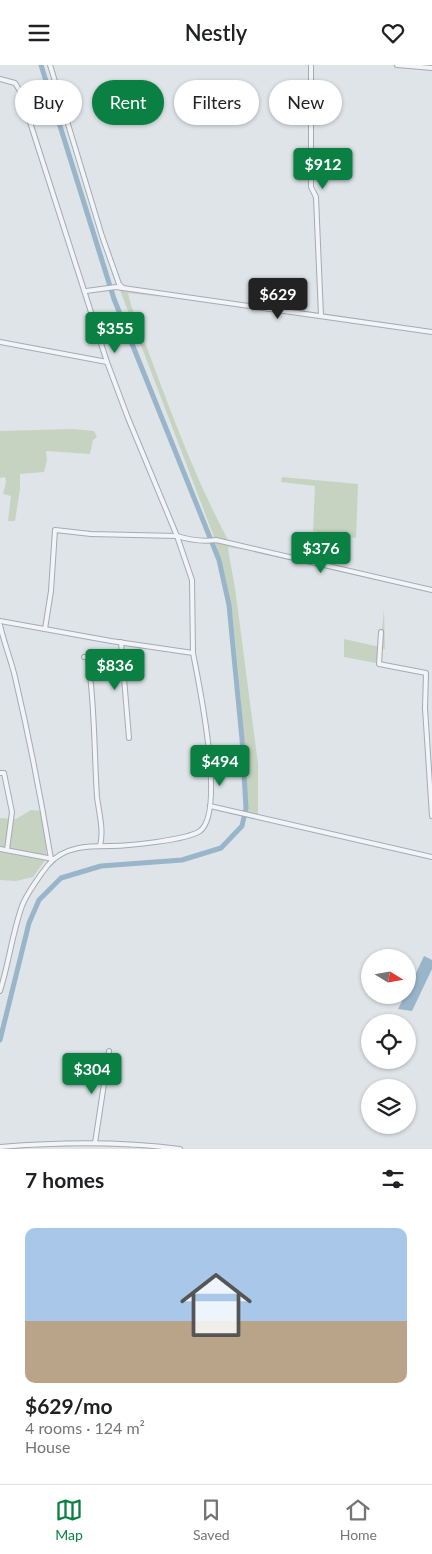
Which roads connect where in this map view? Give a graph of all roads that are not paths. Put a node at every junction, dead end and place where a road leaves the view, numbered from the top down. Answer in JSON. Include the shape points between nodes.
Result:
{"nodes":[{"id":1,"x":50,"y":65,"type":"edge"},
{"id":2,"x":311,"y":65,"type":"edge"},
{"id":3,"x":397,"y":65,"type":"edge"},
{"id":4,"x":432,"y":68,"type":"edge"},
{"id":5,"x":0,"y":79,"type":"edge"},
{"id":6,"x":123,"y":288,"type":"junction"},
{"id":7,"x":86,"y":291,"type":"junction"},
{"id":8,"x":322,"y":316,"type":"junction"},
{"id":9,"x":432,"y":332,"type":"edge"},
{"id":10,"x":0,"y":342,"type":"edge"},
{"id":11,"x":107,"y":362,"type":"junction"},
{"id":12,"x":177,"y":536,"type":"junction"},
{"id":13,"x":432,"y":590,"type":"edge"},
{"id":14,"x":0,"y":621,"type":"edge"},
{"id":15,"x":0,"y":625,"type":"edge"},
{"id":16,"x":45,"y":629,"type":"junction"},
{"id":17,"x":381,"y":632,"type":"dead end"},
{"id":18,"x":120,"y":642,"type":"junction"},
{"id":19,"x":194,"y":653,"type":"junction"},
{"id":20,"x":84,"y":657,"type":"dead end"},
{"id":21,"x":426,"y":673,"type":"junction"},
{"id":22,"x":432,"y":674,"type":"edge"},
{"id":23,"x":129,"y":738,"type":"dead end"},
{"id":24,"x":0,"y":773,"type":"edge"},
{"id":25,"x":210,"y":806,"type":"junction"},
{"id":26,"x":432,"y":816,"type":"edge"},
{"id":27,"x":100,"y":846,"type":"junction"},
{"id":28,"x":0,"y":849,"type":"edge"},
{"id":29,"x":7,"y":850,"type":"junction"},
{"id":30,"x":432,"y":857,"type":"edge"},
{"id":31,"x":53,"y":859,"type":"junction"},
{"id":32,"x":0,"y":991,"type":"edge"},
{"id":33,"x":109,"y":1051,"type":"dead end"},
{"id":34,"x":95,"y":1143,"type":"junction"},
{"id":35,"x":102,"y":1143,"type":"junction"},
{"id":36,"x":0,"y":1147,"type":"edge"},
{"id":37,"x":153,"y":1147,"type":"edge"},
{"id":38,"x":102,"y":1149,"type":"edge"},
{"id":39,"x":180,"y":1149,"type":"edge"}],
"edges":[{"from":1,"to":6,"type":"street","via":[[102,236]]},
{"from":2,"to":8,"type":"street","via":[[311,187],[316,197]]},
{"from":3,"to":4,"type":"street"},
{"from":5,"to":7,"type":"street","via":[[15,83],[20,91]]},
{"from":6,"to":7,"type":"street"},
{"from":6,"to":8,"type":"street"},
{"from":7,"to":11,"type":"street"},
{"from":8,"to":9,"type":"street"},
{"from":10,"to":11,"type":"street"},
{"from":11,"to":12,"type":"street"},
{"from":12,"to":13,"type":"street","via":[[188,540],[216,540]]},
{"from":12,"to":16,"type":"street","via":[[54,530],[51,591]]},
{"from":12,"to":19,"type":"street","via":[[192,580]]},
{"from":14,"to":16,"type":"street"},
{"from":15,"to":31,"type":"street","via":[[15,676]]},
{"from":16,"to":18,"type":"street"},
{"from":17,"to":21,"type":"street","via":[[379,664]]},
{"from":18,"to":19,"type":"street"},
{"from":18,"to":23,"type":"street"},
{"from":19,"to":25,"type":"street","via":[[210,754]]},
{"from":20,"to":27,"type":"street","via":[[88,659],[94,710]]},
{"from":21,"to":22,"type":"street"},
{"from":21,"to":26,"type":"street"},
{"from":24,"to":29,"type":"street","via":[[4,773],[12,812]]},
{"from":25,"to":27,"type":"street","via":[[209,818],[200,831],[184,837]]},
{"from":25,"to":30,"type":"street"},
{"from":27,"to":31,"type":"street","via":[[69,850]]},
{"from":28,"to":29,"type":"street"},
{"from":29,"to":31,"type":"street"},
{"from":31,"to":32,"type":"street","via":[[23,904]]},
{"from":33,"to":34,"type":"street"},
{"from":34,"to":35,"type":"street"},
{"from":34,"to":36,"type":"street"},
{"from":35,"to":37,"type":"street"},
{"from":35,"to":38,"type":"street"},
{"from":37,"to":39,"type":"street"}]}
